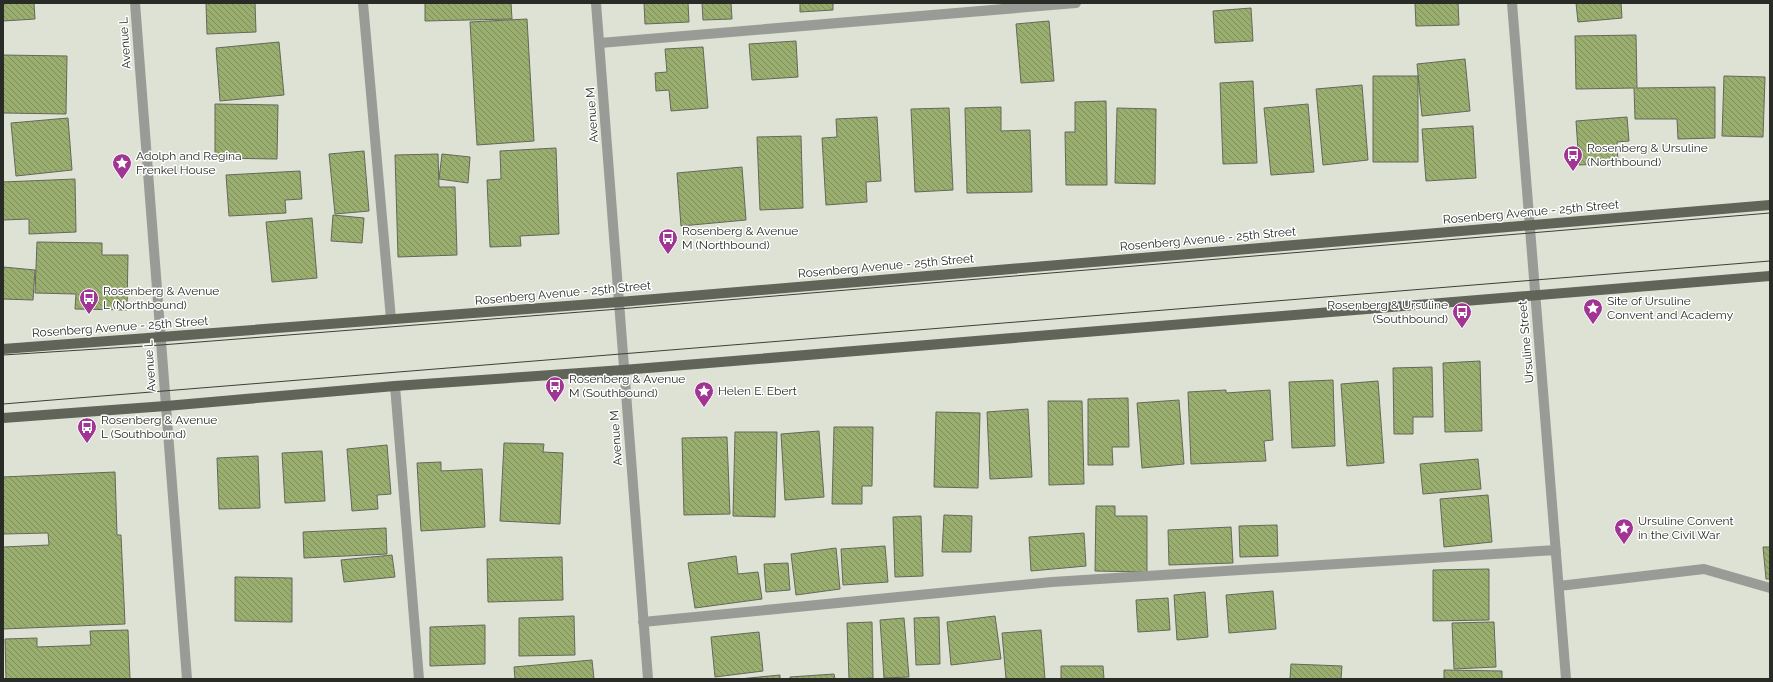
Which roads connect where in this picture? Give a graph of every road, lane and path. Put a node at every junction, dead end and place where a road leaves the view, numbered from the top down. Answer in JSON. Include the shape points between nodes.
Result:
{"nodes":[{"id":1,"x":135,"y":3,"type":"edge"},
{"id":2,"x":363,"y":3,"type":"edge"},
{"id":3,"x":596,"y":3,"type":"edge"},
{"id":4,"x":1076,"y":3,"type":"edge"},
{"id":5,"x":1512,"y":3,"type":"edge"},
{"id":6,"x":600,"y":43,"type":"junction"},
{"id":7,"x":1770,"y":205,"type":"edge"},
{"id":8,"x":1530,"y":225,"type":"junction"},
{"id":9,"x":1770,"y":276,"type":"edge"},
{"id":10,"x":1535,"y":295,"type":"junction"},
{"id":11,"x":619,"y":302,"type":"junction"},
{"id":12,"x":391,"y":319,"type":"junction"},
{"id":13,"x":161,"y":337,"type":"junction"},
{"id":14,"x":3,"y":349,"type":"edge"},
{"id":15,"x":623,"y":370,"type":"junction"},
{"id":16,"x":394,"y":386,"type":"junction"},
{"id":17,"x":166,"y":406,"type":"junction"},
{"id":18,"x":3,"y":418,"type":"edge"},
{"id":19,"x":1556,"y":550,"type":"junction"},
{"id":20,"x":1559,"y":586,"type":"junction"},
{"id":21,"x":1770,"y":588,"type":"edge"},
{"id":22,"x":643,"y":622,"type":"junction"},
{"id":23,"x":187,"y":679,"type":"edge"},
{"id":24,"x":419,"y":679,"type":"edge"},
{"id":25,"x":648,"y":679,"type":"edge"},
{"id":26,"x":1566,"y":679,"type":"edge"}],
"edges":[{"from":1,"to":13,"type":"street","name":"Avenue L"},
{"from":2,"to":12,"type":"street"},
{"from":3,"to":6,"type":"street","name":"Avenue M"},
{"from":4,"to":6,"type":"street"},
{"from":5,"to":8,"type":"street","name":"Ursuline Street"},
{"from":6,"to":11,"type":"street","name":"Avenue M"},
{"from":7,"to":8,"type":"main road","name":"Rosenberg Avenue - 25th Street"},
{"from":8,"to":10,"type":"street","name":"Ursuline Street"},
{"from":8,"to":11,"type":"main road","name":"Rosenberg Avenue - 25th Street"},
{"from":9,"to":10,"type":"main road"},
{"from":10,"to":15,"type":"main road"},
{"from":10,"to":19,"type":"street","name":"Ursuline Street"},
{"from":11,"to":12,"type":"main road","name":"Rosenberg Avenue - 25th Street"},
{"from":11,"to":15,"type":"street","name":"Avenue M"},
{"from":12,"to":13,"type":"main road","name":"Rosenberg Avenue - 25th Street"},
{"from":13,"to":14,"type":"main road","name":"Rosenberg Avenue - 25th Street"},
{"from":13,"to":17,"type":"street","name":"Avenue L"},
{"from":15,"to":16,"type":"main road"},
{"from":15,"to":22,"type":"street","name":"Avenue M"},
{"from":16,"to":17,"type":"main road"},
{"from":16,"to":24,"type":"street"},
{"from":17,"to":18,"type":"main road"},
{"from":17,"to":23,"type":"street","name":"Avenue L"},
{"from":19,"to":20,"type":"street","name":"Ursuline Street"},
{"from":19,"to":22,"type":"street","via":[[1052,582]]},
{"from":20,"to":21,"type":"street","via":[[1704,569]]},
{"from":20,"to":26,"type":"street","name":"Ursuline Street"},
{"from":22,"to":25,"type":"street","name":"Avenue M"}]}
